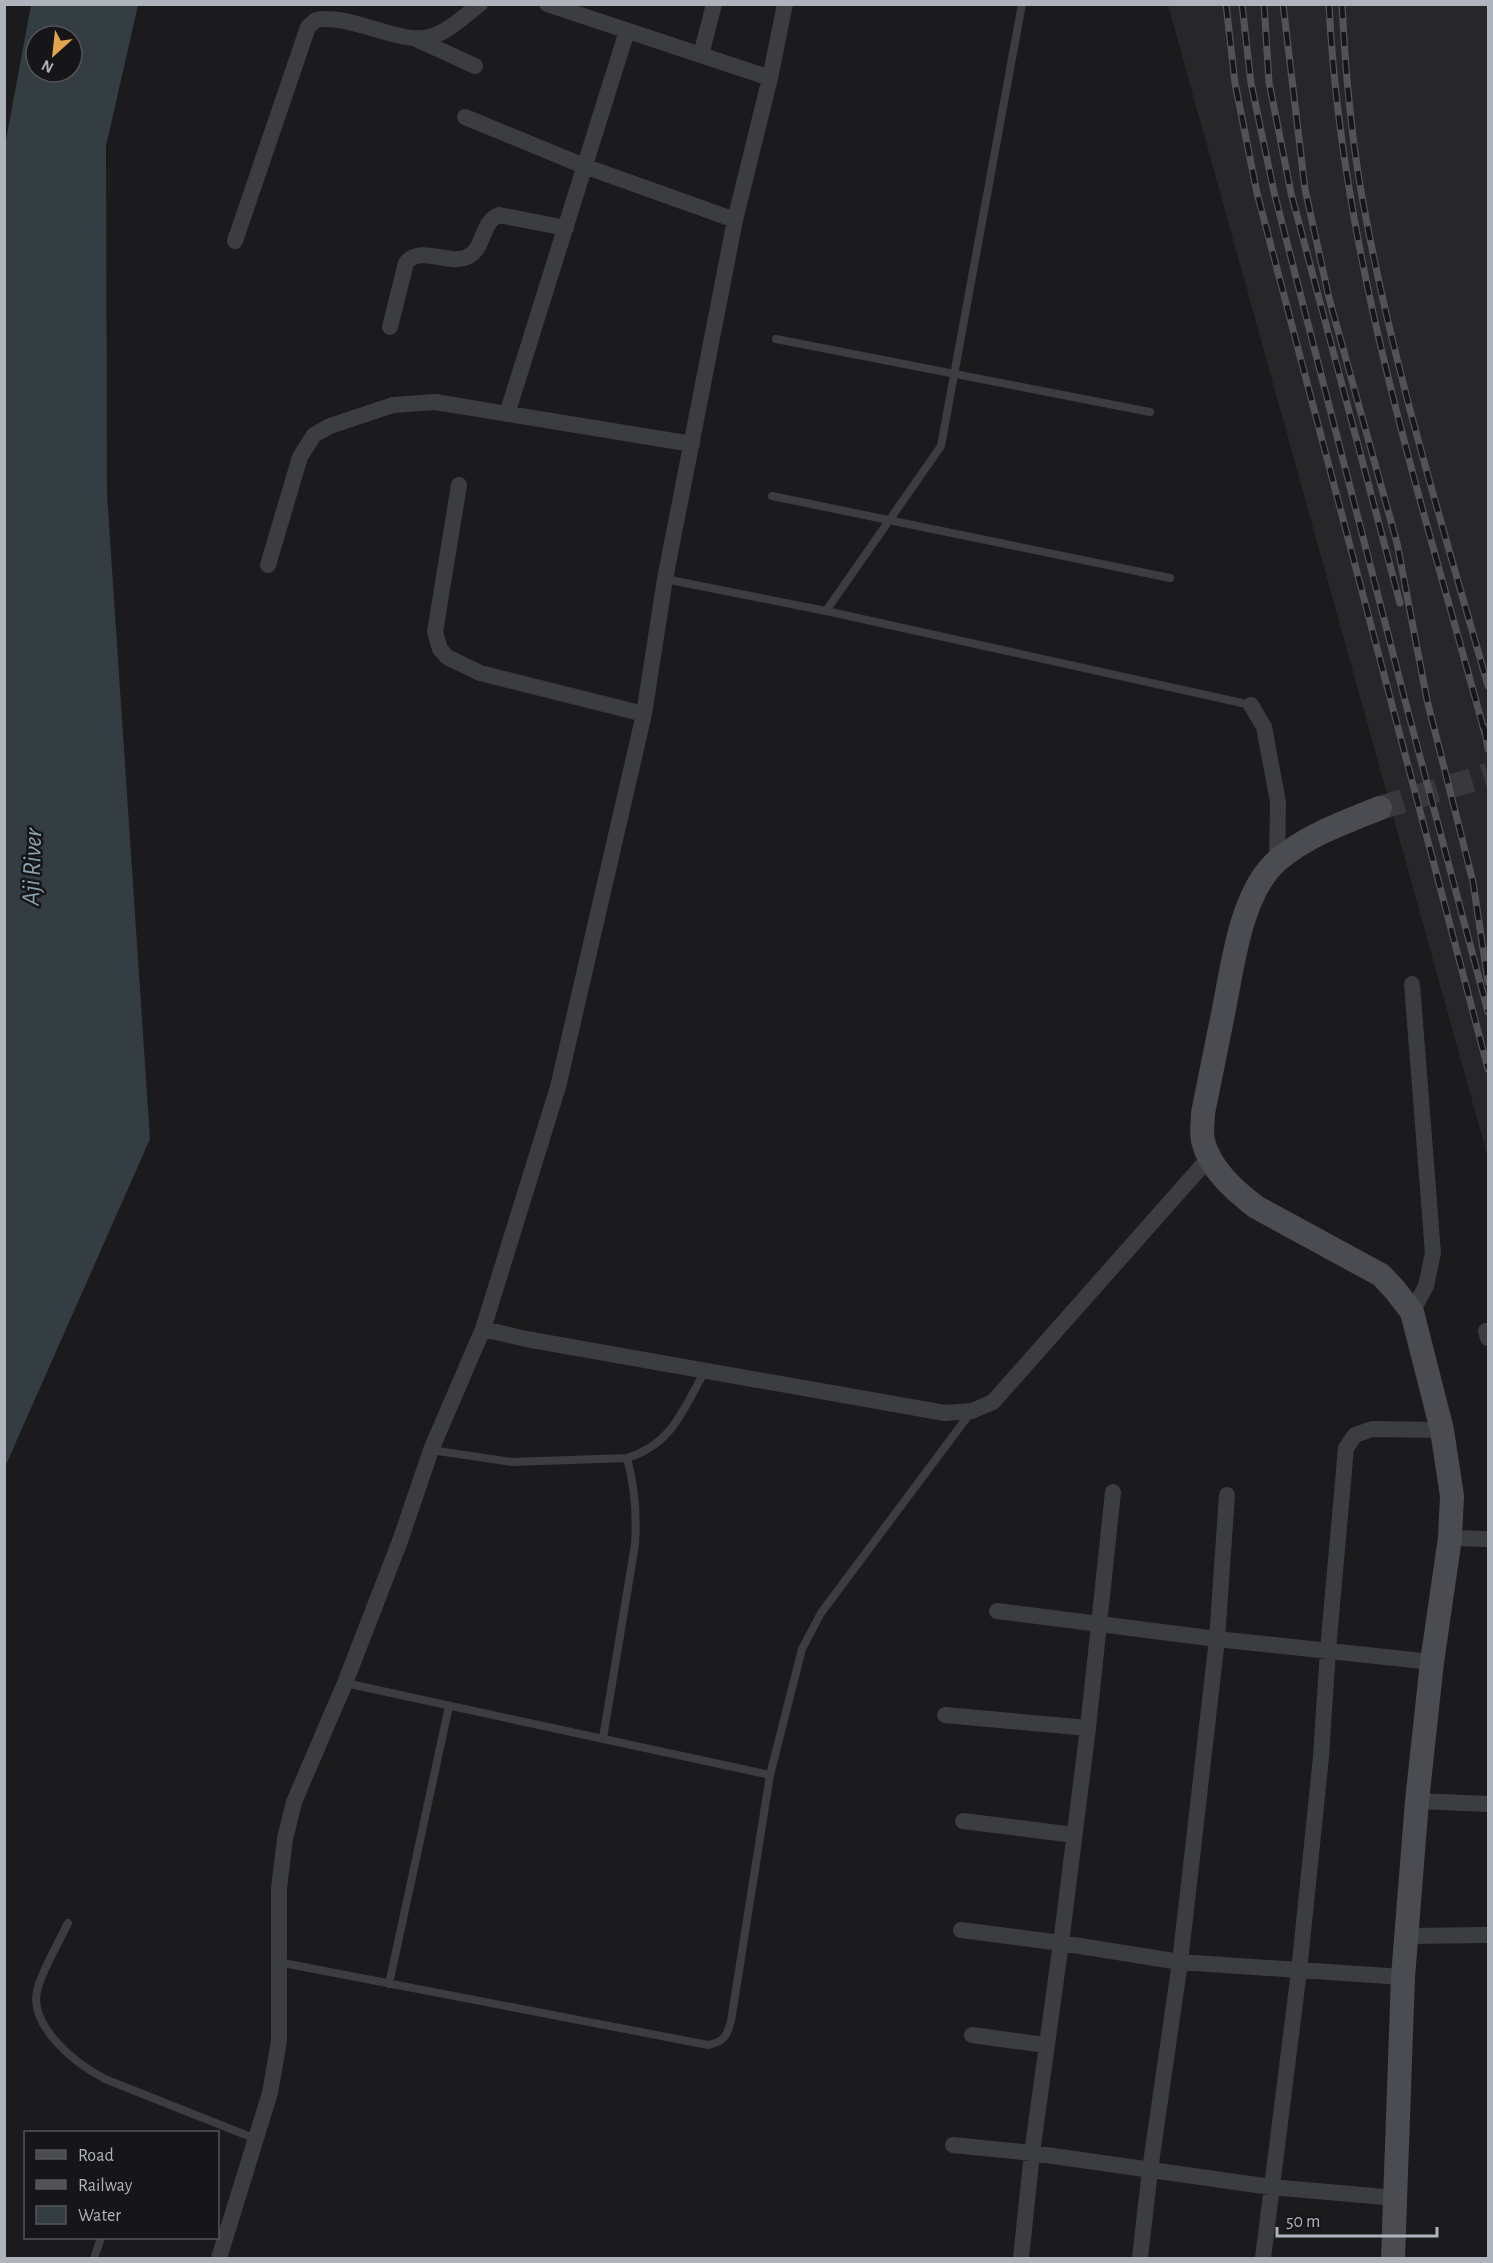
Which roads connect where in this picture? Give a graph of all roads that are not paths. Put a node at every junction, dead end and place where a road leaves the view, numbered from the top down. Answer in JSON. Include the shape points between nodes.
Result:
{"nodes":[{"id":1,"x":480,"y":4,"type":"edge"},
{"id":2,"x":547,"y":4,"type":"edge"},
{"id":3,"x":714,"y":4,"type":"edge"},
{"id":4,"x":785,"y":4,"type":"edge"},
{"id":5,"x":1022,"y":4,"type":"edge"},
{"id":6,"x":627,"y":31,"type":"junction"},
{"id":7,"x":413,"y":38,"type":"junction"},
{"id":8,"x":701,"y":55,"type":"junction"},
{"id":9,"x":475,"y":66,"type":"dead end"},
{"id":10,"x":770,"y":78,"type":"junction"},
{"id":11,"x":465,"y":117,"type":"dead end"},
{"id":12,"x":584,"y":166,"type":"junction"},
{"id":13,"x":735,"y":220,"type":"junction"},
{"id":14,"x":566,"y":228,"type":"junction"},
{"id":15,"x":235,"y":241,"type":"dead end"},
{"id":16,"x":390,"y":327,"type":"dead end"},
{"id":17,"x":776,"y":339,"type":"dead end"},
{"id":18,"x":954,"y":374,"type":"junction"},
{"id":19,"x":1150,"y":412,"type":"dead end"},
{"id":20,"x":507,"y":414,"type":"junction"},
{"id":21,"x":692,"y":444,"type":"junction"},
{"id":22,"x":459,"y":485,"type":"dead end"},
{"id":23,"x":772,"y":496,"type":"dead end"},
{"id":24,"x":890,"y":519,"type":"junction"},
{"id":25,"x":268,"y":565,"type":"dead end"},
{"id":26,"x":1170,"y":578,"type":"dead end"},
{"id":27,"x":665,"y":579,"type":"junction"},
{"id":28,"x":826,"y":611,"type":"junction"},
{"id":29,"x":1251,"y":705,"type":"joint"},
{"id":30,"x":644,"y":714,"type":"junction"},
{"id":31,"x":1380,"y":808,"type":"tunnel mouth"},
{"id":32,"x":1277,"y":861,"type":"junction"},
{"id":33,"x":1412,"y":984,"type":"dead end"},
{"id":34,"x":1209,"y":1158,"type":"junction"},
{"id":35,"x":1412,"y":1312,"type":"junction"},
{"id":36,"x":483,"y":1329,"type":"junction"},
{"id":37,"x":705,"y":1371,"type":"junction"},
{"id":38,"x":972,"y":1411,"type":"junction"},
{"id":39,"x":1442,"y":1430,"type":"junction"},
{"id":40,"x":431,"y":1450,"type":"junction"},
{"id":41,"x":627,"y":1458,"type":"junction"},
{"id":42,"x":1113,"y":1492,"type":"dead end"},
{"id":43,"x":1227,"y":1495,"type":"dead end"},
{"id":44,"x":1450,"y":1538,"type":"junction"},
{"id":45,"x":1488,"y":1539,"type":"edge"},
{"id":46,"x":997,"y":1611,"type":"dead end"},
{"id":47,"x":1100,"y":1623,"type":"junction"},
{"id":48,"x":1217,"y":1639,"type":"junction"},
{"id":49,"x":1328,"y":1650,"type":"junction"},
{"id":50,"x":1432,"y":1662,"type":"junction"},
{"id":51,"x":345,"y":1683,"type":"junction"},
{"id":52,"x":449,"y":1706,"type":"junction"},
{"id":53,"x":945,"y":1715,"type":"dead end"},
{"id":54,"x":1088,"y":1728,"type":"junction"},
{"id":55,"x":603,"y":1738,"type":"junction"},
{"id":56,"x":770,"y":1774,"type":"junction"},
{"id":57,"x":1418,"y":1801,"type":"junction"},
{"id":58,"x":1488,"y":1804,"type":"edge"},
{"id":59,"x":963,"y":1821,"type":"dead end"},
{"id":60,"x":1074,"y":1835,"type":"junction"},
{"id":61,"x":68,"y":1923,"type":"dead end"},
{"id":62,"x":961,"y":1930,"type":"dead end"},
{"id":63,"x":1488,"y":1935,"type":"edge"},
{"id":64,"x":1408,"y":1936,"type":"junction"},
{"id":65,"x":1061,"y":1943,"type":"junction"},
{"id":66,"x":278,"y":1962,"type":"junction"},
{"id":67,"x":1180,"y":1962,"type":"junction"},
{"id":68,"x":1299,"y":1971,"type":"junction"},
{"id":69,"x":1404,"y":1977,"type":"junction"},
{"id":70,"x":389,"y":1984,"type":"junction"},
{"id":71,"x":972,"y":2036,"type":"dead end"},
{"id":72,"x":1045,"y":2045,"type":"junction"},
{"id":73,"x":256,"y":2139,"type":"junction"},
{"id":74,"x":953,"y":2145,"type":"dead end"},
{"id":75,"x":1032,"y":2153,"type":"junction"},
{"id":76,"x":1150,"y":2170,"type":"junction"},
{"id":77,"x":1271,"y":2187,"type":"junction"},
{"id":78,"x":1396,"y":2198,"type":"junction"},
{"id":79,"x":221,"y":2236,"type":"edge"},
{"id":80,"x":101,"y":2239,"type":"edge"},
{"id":81,"x":94,"y":2259,"type":"edge"},
{"id":82,"x":219,"y":2259,"type":"edge"},
{"id":83,"x":1022,"y":2259,"type":"edge"},
{"id":84,"x":1140,"y":2259,"type":"edge"},
{"id":85,"x":1263,"y":2259,"type":"edge"},
{"id":86,"x":1393,"y":2259,"type":"edge"}],
"edges":[{"from":1,"to":7,"type":"street","via":[[429,38]]},
{"from":2,"to":6,"type":"street"},
{"from":3,"to":8,"type":"street"},
{"from":4,"to":10,"type":"street"},
{"from":5,"to":18,"type":"lane"},
{"from":6,"to":8,"type":"street"},
{"from":6,"to":12,"type":"street"},
{"from":7,"to":9,"type":"street"},
{"from":7,"to":15,"type":"street","via":[[332,18],[316,20],[308,27]]},
{"from":8,"to":10,"type":"street"},
{"from":10,"to":13,"type":"street"},
{"from":11,"to":12,"type":"street"},
{"from":12,"to":13,"type":"street"},
{"from":12,"to":14,"type":"street"},
{"from":13,"to":21,"type":"street"},
{"from":14,"to":16,"type":"street","via":[[499,215],[488,222],[470,256],[410,258]]},
{"from":14,"to":20,"type":"street"},
{"from":17,"to":18,"type":"lane"},
{"from":18,"to":19,"type":"lane"},
{"from":18,"to":24,"type":"lane","via":[[941,446]]},
{"from":20,"to":21,"type":"street"},
{"from":20,"to":25,"type":"street","via":[[417,402],[393,405],[314,435],[300,457]]},
{"from":21,"to":27,"type":"street"},
{"from":22,"to":30,"type":"street","via":[[435,632],[440,649],[447,657],[480,673]]},
{"from":23,"to":24,"type":"lane"},
{"from":24,"to":26,"type":"lane"},
{"from":24,"to":28,"type":"lane"},
{"from":27,"to":28,"type":"lane"},
{"from":27,"to":30,"type":"street"},
{"from":28,"to":29,"type":"lane"},
{"from":29,"to":32,"type":"street","via":[[1264,727],[1278,802]]},
{"from":30,"to":36,"type":"street","via":[[558,1087]]},
{"from":31,"to":32,"type":"street","via":[[1326,829]]},
{"from":32,"to":34,"type":"street","via":[[1250,903],[1237,944],[1203,1113],[1203,1139]]},
{"from":33,"to":35,"type":"street","via":[[1433,1253],[1426,1286]]},
{"from":34,"to":35,"type":"street","via":[[1238,1194],[1381,1275]]},
{"from":34,"to":38,"type":"street","via":[[993,1402]]},
{"from":35,"to":39,"type":"street"},
{"from":36,"to":37,"type":"street"},
{"from":36,"to":40,"type":"street"},
{"from":37,"to":38,"type":"street","via":[[945,1413]]},
{"from":37,"to":41,"type":"lane","via":[[661,1441]]},
{"from":38,"to":56,"type":"lane","via":[[811,1630],[802,1648]]},
{"from":39,"to":44,"type":"street","via":[[1452,1496]]},
{"from":39,"to":49,"type":"street","via":[[1372,1429],[1355,1435],[1346,1448]]},
{"from":40,"to":41,"type":"lane","via":[[512,1462]]},
{"from":40,"to":51,"type":"street"},
{"from":41,"to":55,"type":"lane","via":[[635,1494],[635,1545]]},
{"from":42,"to":47,"type":"street"},
{"from":43,"to":48,"type":"street"},
{"from":44,"to":45,"type":"street"},
{"from":44,"to":50,"type":"street"},
{"from":46,"to":47,"type":"street"},
{"from":47,"to":48,"type":"street"},
{"from":47,"to":54,"type":"street"},
{"from":48,"to":49,"type":"street"},
{"from":48,"to":67,"type":"street"},
{"from":49,"to":50,"type":"street"},
{"from":49,"to":68,"type":"street"},
{"from":50,"to":57,"type":"street"},
{"from":51,"to":52,"type":"lane"},
{"from":51,"to":66,"type":"street","via":[[294,1802],[285,1839],[279,1888]]},
{"from":52,"to":55,"type":"lane"},
{"from":52,"to":70,"type":"lane"},
{"from":53,"to":54,"type":"street"},
{"from":54,"to":60,"type":"street"},
{"from":55,"to":56,"type":"lane"},
{"from":56,"to":70,"type":"lane","via":[[731,2021],[719,2043],[708,2045]]},
{"from":57,"to":58,"type":"street"},
{"from":57,"to":64,"type":"street"},
{"from":59,"to":60,"type":"street"},
{"from":60,"to":65,"type":"street"},
{"from":61,"to":73,"type":"lane","via":[[38,1988],[36,2002],[48,2032],[67,2054],[105,2079]]},
{"from":62,"to":65,"type":"street"},
{"from":63,"to":64,"type":"street"},
{"from":64,"to":69,"type":"street"},
{"from":65,"to":67,"type":"street"},
{"from":65,"to":72,"type":"street"},
{"from":66,"to":70,"type":"lane"},
{"from":66,"to":73,"type":"street","via":[[279,2041],[270,2093]]},
{"from":67,"to":68,"type":"street"},
{"from":67,"to":76,"type":"street"},
{"from":68,"to":69,"type":"street"},
{"from":68,"to":77,"type":"street"},
{"from":69,"to":78,"type":"street"},
{"from":71,"to":72,"type":"street"},
{"from":72,"to":75,"type":"street"},
{"from":73,"to":79,"type":"street"},
{"from":74,"to":75,"type":"street"},
{"from":75,"to":76,"type":"street"},
{"from":75,"to":83,"type":"street"},
{"from":76,"to":77,"type":"street"},
{"from":76,"to":84,"type":"street"},
{"from":77,"to":78,"type":"street"},
{"from":77,"to":85,"type":"street"},
{"from":78,"to":86,"type":"street"},
{"from":79,"to":82,"type":"street"},
{"from":80,"to":81,"type":"lane"}]}
